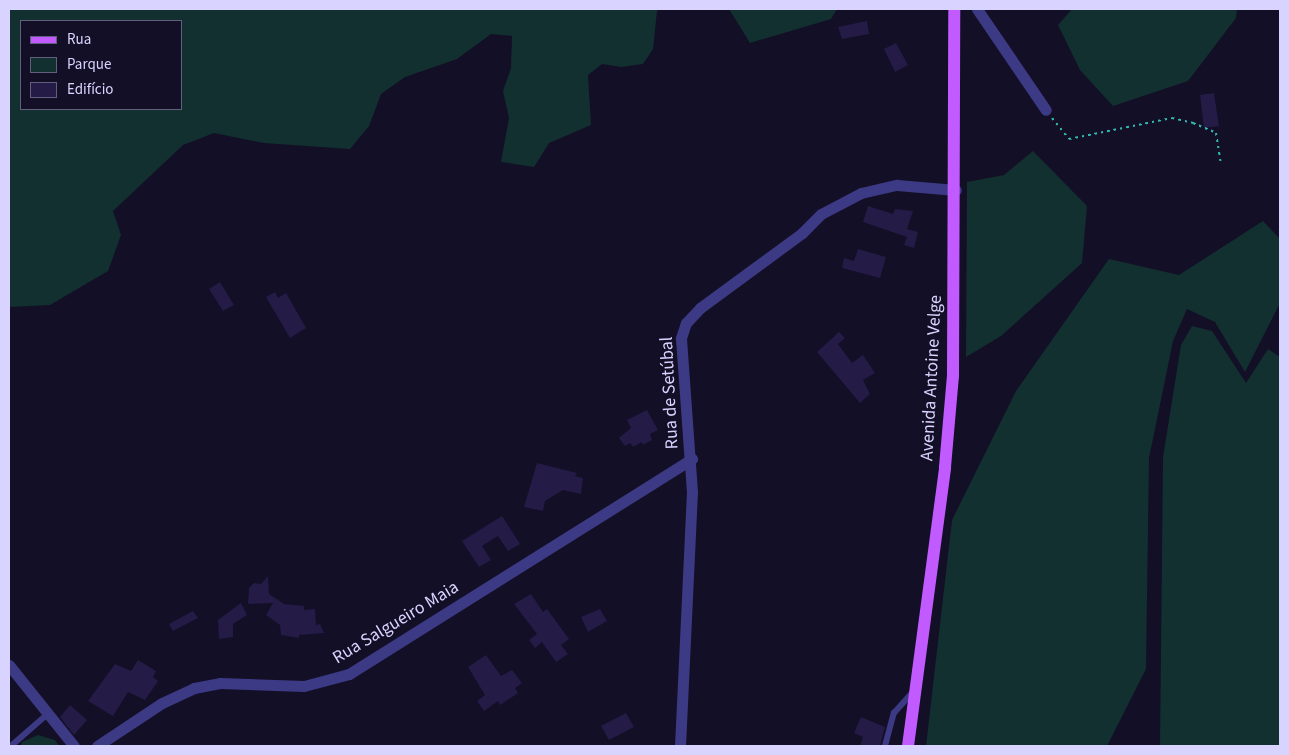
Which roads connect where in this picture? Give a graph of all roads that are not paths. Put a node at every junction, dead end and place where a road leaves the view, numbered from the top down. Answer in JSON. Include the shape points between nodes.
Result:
{"nodes":[{"id":1,"x":954,"y":9,"type":"edge"},
{"id":2,"x":977,"y":9,"type":"edge"},
{"id":3,"x":1046,"y":110,"type":"road end"},
{"id":4,"x":956,"y":190,"type":"junction"},
{"id":5,"x":692,"y":459,"type":"junction"},
{"id":6,"x":9,"y":665,"type":"edge"},
{"id":7,"x":915,"y":690,"type":"junction"},
{"id":8,"x":49,"y":713,"type":"junction"},
{"id":9,"x":11,"y":746,"type":"edge"},
{"id":10,"x":74,"y":746,"type":"edge"},
{"id":11,"x":97,"y":746,"type":"edge"},
{"id":12,"x":680,"y":746,"type":"edge"},
{"id":13,"x":885,"y":746,"type":"edge"},
{"id":14,"x":908,"y":746,"type":"edge"}],
"edges":[{"from":1,"to":4,"type":"main road","name":"Avenida Antoine Velge"},
{"from":2,"to":3,"type":"street"},
{"from":4,"to":5,"type":"street","name":"Rua de Setúbal","via":[[897,185],[861,193],[821,214],[802,233],[691,316],[681,338]]},
{"from":4,"to":7,"type":"main road","name":"Avenida Antoine Velge","via":[[953,376],[945,467]]},
{"from":5,"to":11,"type":"street","name":"Rua Salgueiro Maia","via":[[349,674],[304,686],[220,684],[194,688],[162,702]]},
{"from":5,"to":12,"type":"street","name":"Rua de Setúbal"},
{"from":6,"to":8,"type":"street"},
{"from":7,"to":13,"type":"lane","via":[[894,712]]},
{"from":7,"to":14,"type":"main road","name":"Avenida Antoine Velge"},
{"from":8,"to":9,"type":"lane"},
{"from":8,"to":10,"type":"street"}]}
